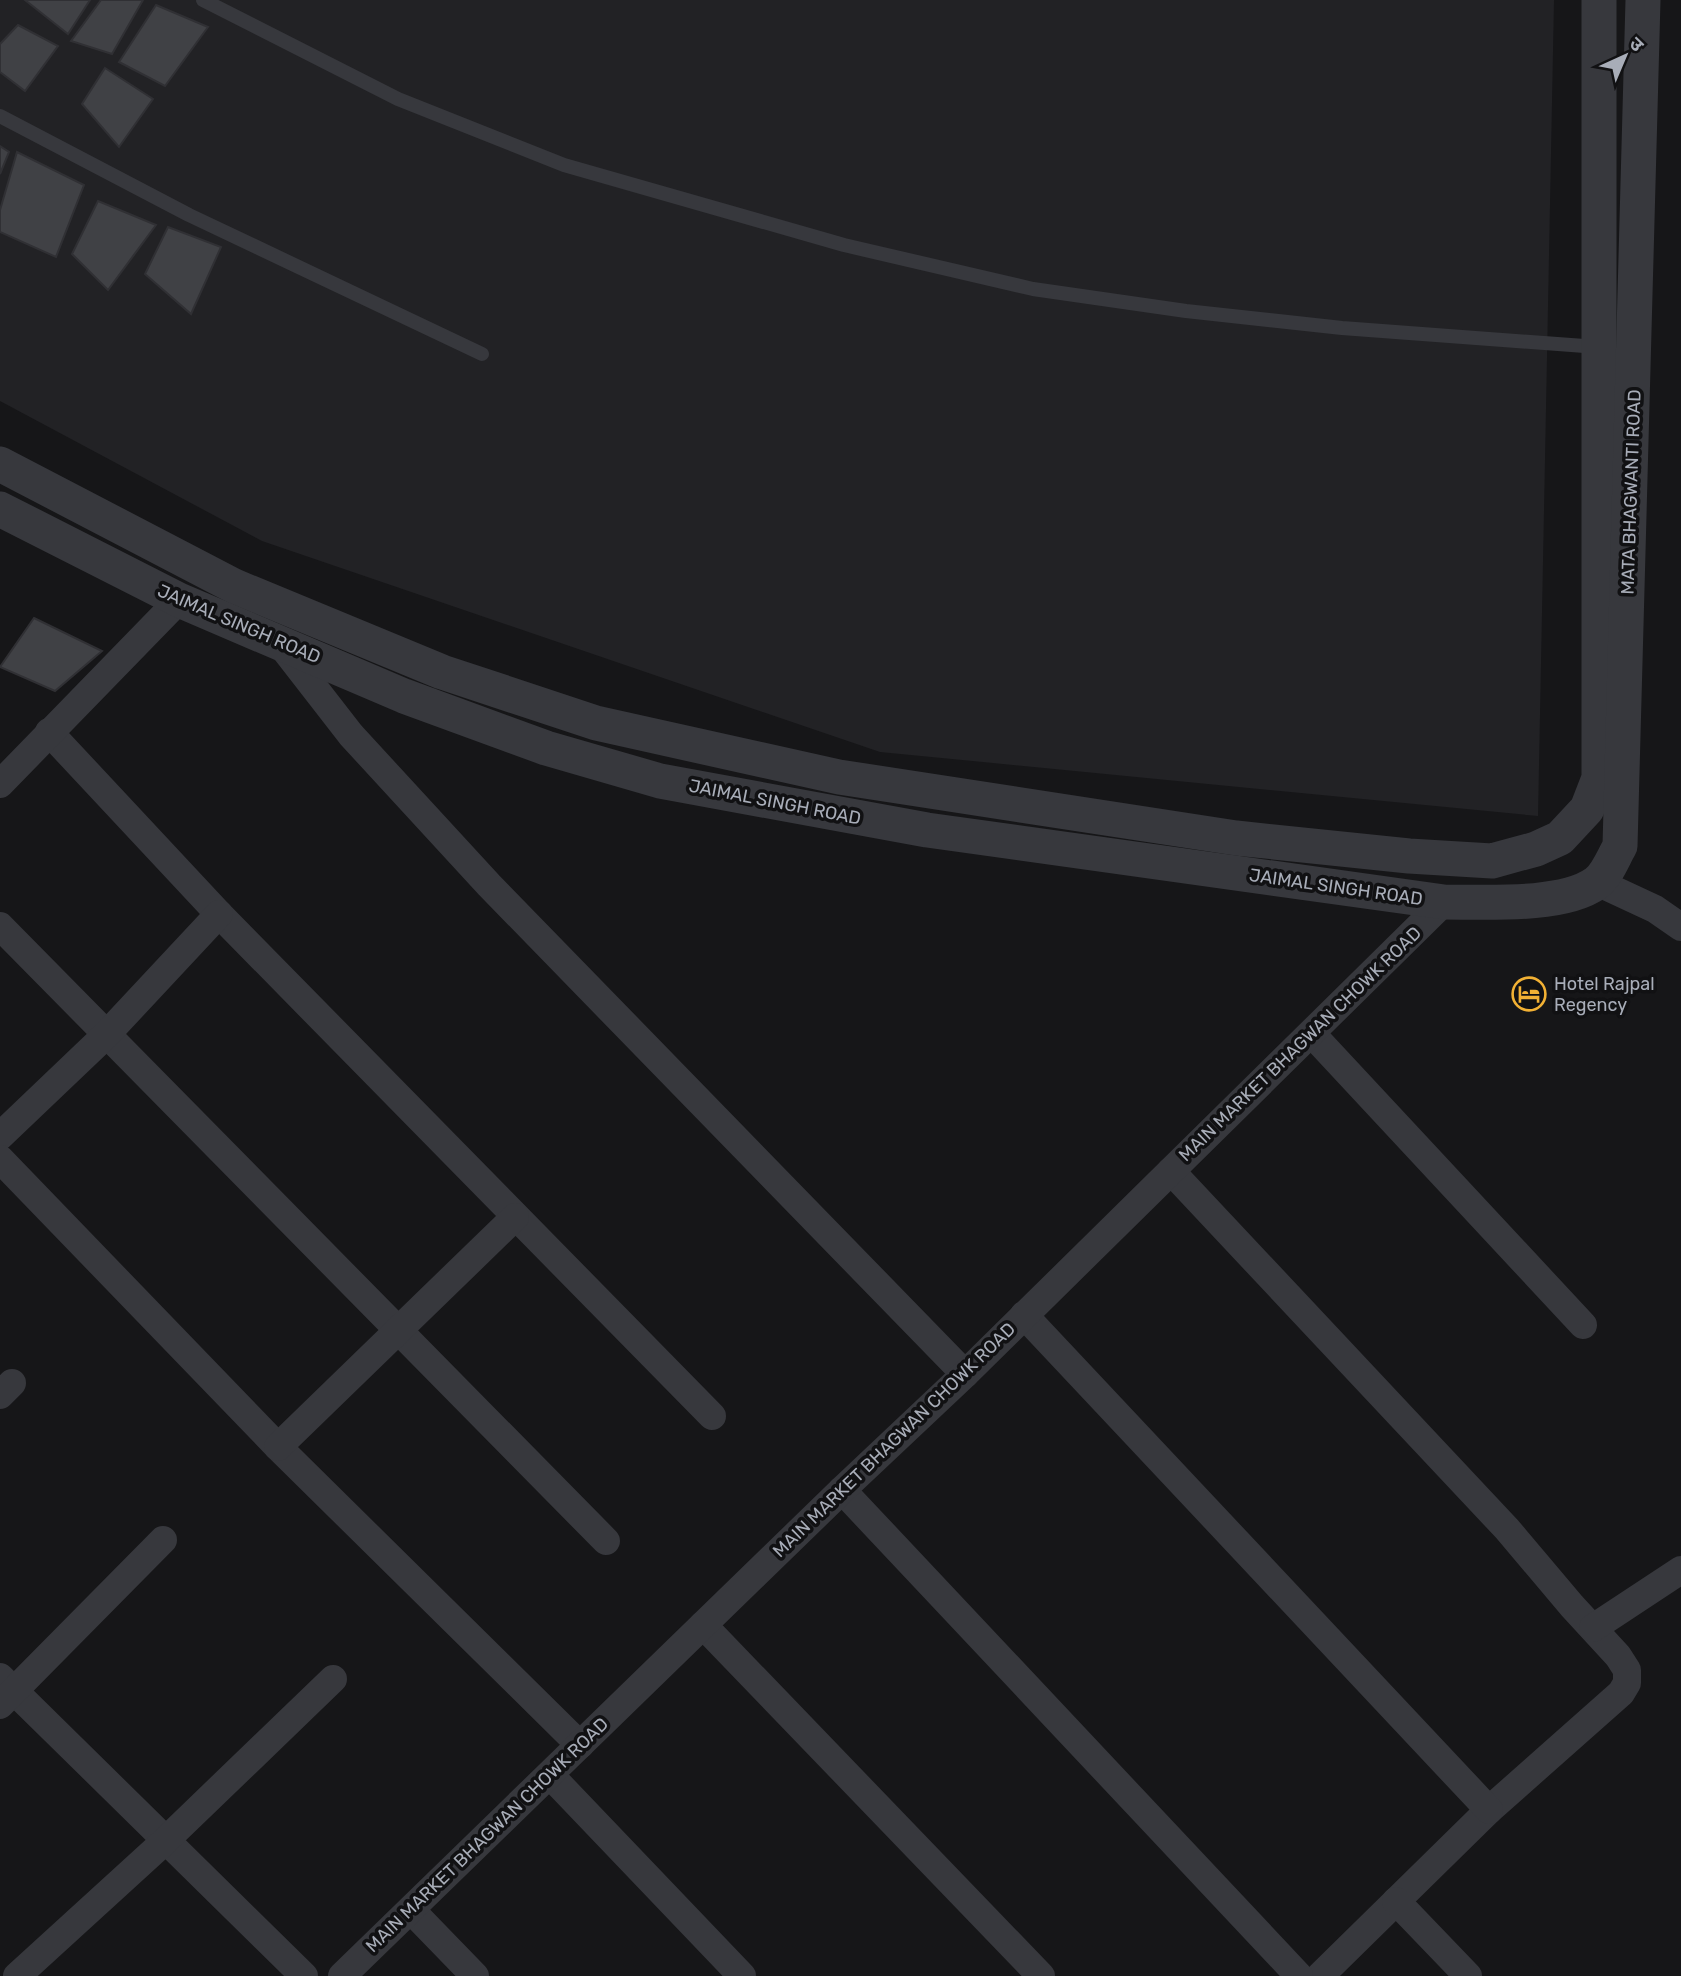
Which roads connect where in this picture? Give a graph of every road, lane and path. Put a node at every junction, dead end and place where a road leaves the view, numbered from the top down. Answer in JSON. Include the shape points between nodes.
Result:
{"nodes":[{"id":1,"x":203,"y":0,"type":"edge"},
{"id":2,"x":1599,"y":0,"type":"edge"},
{"id":3,"x":1643,"y":0,"type":"edge"},
{"id":4,"x":0,"y":116,"type":"edge"},
{"id":5,"x":1598,"y":347,"type":"junction"},
{"id":6,"x":482,"y":354,"type":"dead end"},
{"id":7,"x":0,"y":464,"type":"edge"},
{"id":8,"x":0,"y":509,"type":"edge"},
{"id":9,"x":178,"y":600,"type":"junction"},
{"id":10,"x":278,"y":641,"type":"junction"},
{"id":11,"x":49,"y":732,"type":"junction"},
{"id":12,"x":0,"y":784,"type":"edge"},
{"id":13,"x":1597,"y":882,"type":"junction"},
{"id":14,"x":1444,"y":902,"type":"junction"},
{"id":15,"x":219,"y":914,"type":"junction"},
{"id":16,"x":0,"y":926,"type":"edge"},
{"id":17,"x":1681,"y":927,"type":"edge"},
{"id":18,"x":1312,"y":1034,"type":"junction"},
{"id":19,"x":106,"y":1035,"type":"junction"},
{"id":20,"x":0,"y":1136,"type":"edge"},
{"id":21,"x":0,"y":1159,"type":"edge"},
{"id":22,"x":1171,"y":1171,"type":"junction"},
{"id":23,"x":515,"y":1217,"type":"junction"},
{"id":24,"x":1024,"y":1315,"type":"junction"},
{"id":25,"x":1583,"y":1325,"type":"dead end"},
{"id":26,"x":398,"y":1332,"type":"junction"},
{"id":27,"x":965,"y":1374,"type":"junction"},
{"id":28,"x":712,"y":1416,"type":"dead end"},
{"id":29,"x":278,"y":1447,"type":"junction"},
{"id":30,"x":842,"y":1490,"type":"junction"},
{"id":31,"x":163,"y":1540,"type":"dead end"},
{"id":32,"x":606,"y":1541,"type":"dead end"},
{"id":33,"x":1681,"y":1570,"type":"edge"},
{"id":34,"x":703,"y":1625,"type":"junction"},
{"id":35,"x":1593,"y":1628,"type":"junction"},
{"id":36,"x":333,"y":1679,"type":"dead end"},
{"id":37,"x":5,"y":1691,"type":"edge"},
{"id":38,"x":580,"y":1745,"type":"junction"},
{"id":39,"x":550,"y":1774,"type":"junction"},
{"id":40,"x":1489,"y":1810,"type":"junction"},
{"id":41,"x":164,"y":1841,"type":"junction"},
{"id":42,"x":1396,"y":1901,"type":"junction"},
{"id":43,"x":411,"y":1910,"type":"junction"},
{"id":44,"x":17,"y":1976,"type":"edge"},
{"id":45,"x":303,"y":1976,"type":"edge"},
{"id":46,"x":342,"y":1976,"type":"edge"},
{"id":47,"x":475,"y":1976,"type":"edge"},
{"id":48,"x":742,"y":1976,"type":"edge"},
{"id":49,"x":1041,"y":1976,"type":"edge"},
{"id":50,"x":1299,"y":1976,"type":"edge"},
{"id":51,"x":1320,"y":1976,"type":"edge"},
{"id":52,"x":1468,"y":1976,"type":"edge"}],
"edges":[{"from":1,"to":5,"type":"lane","via":[[398,99],[564,165],[844,245],[1033,289],[1186,310],[1342,328]]},
{"from":2,"to":5,"type":"street"},
{"from":3,"to":13,"type":"street","name":"MATA BHAGWANTI ROAD","via":[[1620,846]]},
{"from":4,"to":6,"type":"lane","via":[[189,215]]},
{"from":5,"to":7,"type":"street","via":[[1599,778],[1587,809],[1560,838],[1492,861],[1181,830],[839,777],[596,723],[442,672],[234,586]]},
{"from":8,"to":9,"type":"street","name":"JAIMAL SINGH ROAD"},
{"from":9,"to":10,"type":"street","name":"JAIMAL SINGH ROAD"},
{"from":9,"to":11,"type":"street"},
{"from":10,"to":14,"type":"street","name":"JAIMAL SINGH ROAD","via":[[404,696],[546,748],[660,781],[927,830]]},
{"from":10,"to":27,"type":"street","via":[[351,735],[489,885]]},
{"from":11,"to":12,"type":"street"},
{"from":11,"to":15,"type":"street"},
{"from":13,"to":14,"type":"street","name":"JAIMAL SINGH ROAD","via":[[1567,896]]},
{"from":13,"to":17,"type":"street","via":[[1656,909]]},
{"from":14,"to":18,"type":"street","name":"MAIN MARKET BHAGWAN CHOWK ROAD"},
{"from":15,"to":19,"type":"street"},
{"from":15,"to":23,"type":"street"},
{"from":16,"to":19,"type":"street"},
{"from":18,"to":22,"type":"street","name":"MAIN MARKET BHAGWAN CHOWK ROAD"},
{"from":18,"to":25,"type":"street"},
{"from":19,"to":20,"type":"street"},
{"from":19,"to":26,"type":"street"},
{"from":21,"to":29,"type":"street"},
{"from":22,"to":24,"type":"street","name":"MAIN MARKET BHAGWAN CHOWK ROAD"},
{"from":22,"to":35,"type":"street","via":[[1507,1529]]},
{"from":23,"to":26,"type":"street"},
{"from":23,"to":28,"type":"street"},
{"from":24,"to":27,"type":"street","name":"MAIN MARKET BHAGWAN CHOWK ROAD"},
{"from":24,"to":40,"type":"street"},
{"from":26,"to":29,"type":"street"},
{"from":26,"to":32,"type":"street"},
{"from":27,"to":30,"type":"street","name":"MAIN MARKET BHAGWAN CHOWK ROAD"},
{"from":29,"to":38,"type":"street"},
{"from":30,"to":34,"type":"street","name":"MAIN MARKET BHAGWAN CHOWK ROAD"},
{"from":30,"to":50,"type":"street"},
{"from":31,"to":37,"type":"street"},
{"from":33,"to":35,"type":"street"},
{"from":34,"to":38,"type":"street","name":"MAIN MARKET BHAGWAN CHOWK ROAD"},
{"from":34,"to":49,"type":"street"},
{"from":35,"to":40,"type":"street","via":[[1627,1670],[1627,1683]]},
{"from":36,"to":41,"type":"street"},
{"from":37,"to":41,"type":"street"},
{"from":38,"to":39,"type":"street","name":"MAIN MARKET BHAGWAN CHOWK ROAD"},
{"from":39,"to":43,"type":"street","name":"MAIN MARKET BHAGWAN CHOWK ROAD"},
{"from":39,"to":48,"type":"street"},
{"from":40,"to":42,"type":"street"},
{"from":41,"to":44,"type":"street"},
{"from":41,"to":45,"type":"street"},
{"from":42,"to":51,"type":"street"},
{"from":42,"to":52,"type":"street"},
{"from":43,"to":46,"type":"street","name":"MAIN MARKET BHAGWAN CHOWK ROAD"},
{"from":43,"to":47,"type":"street"}]}
